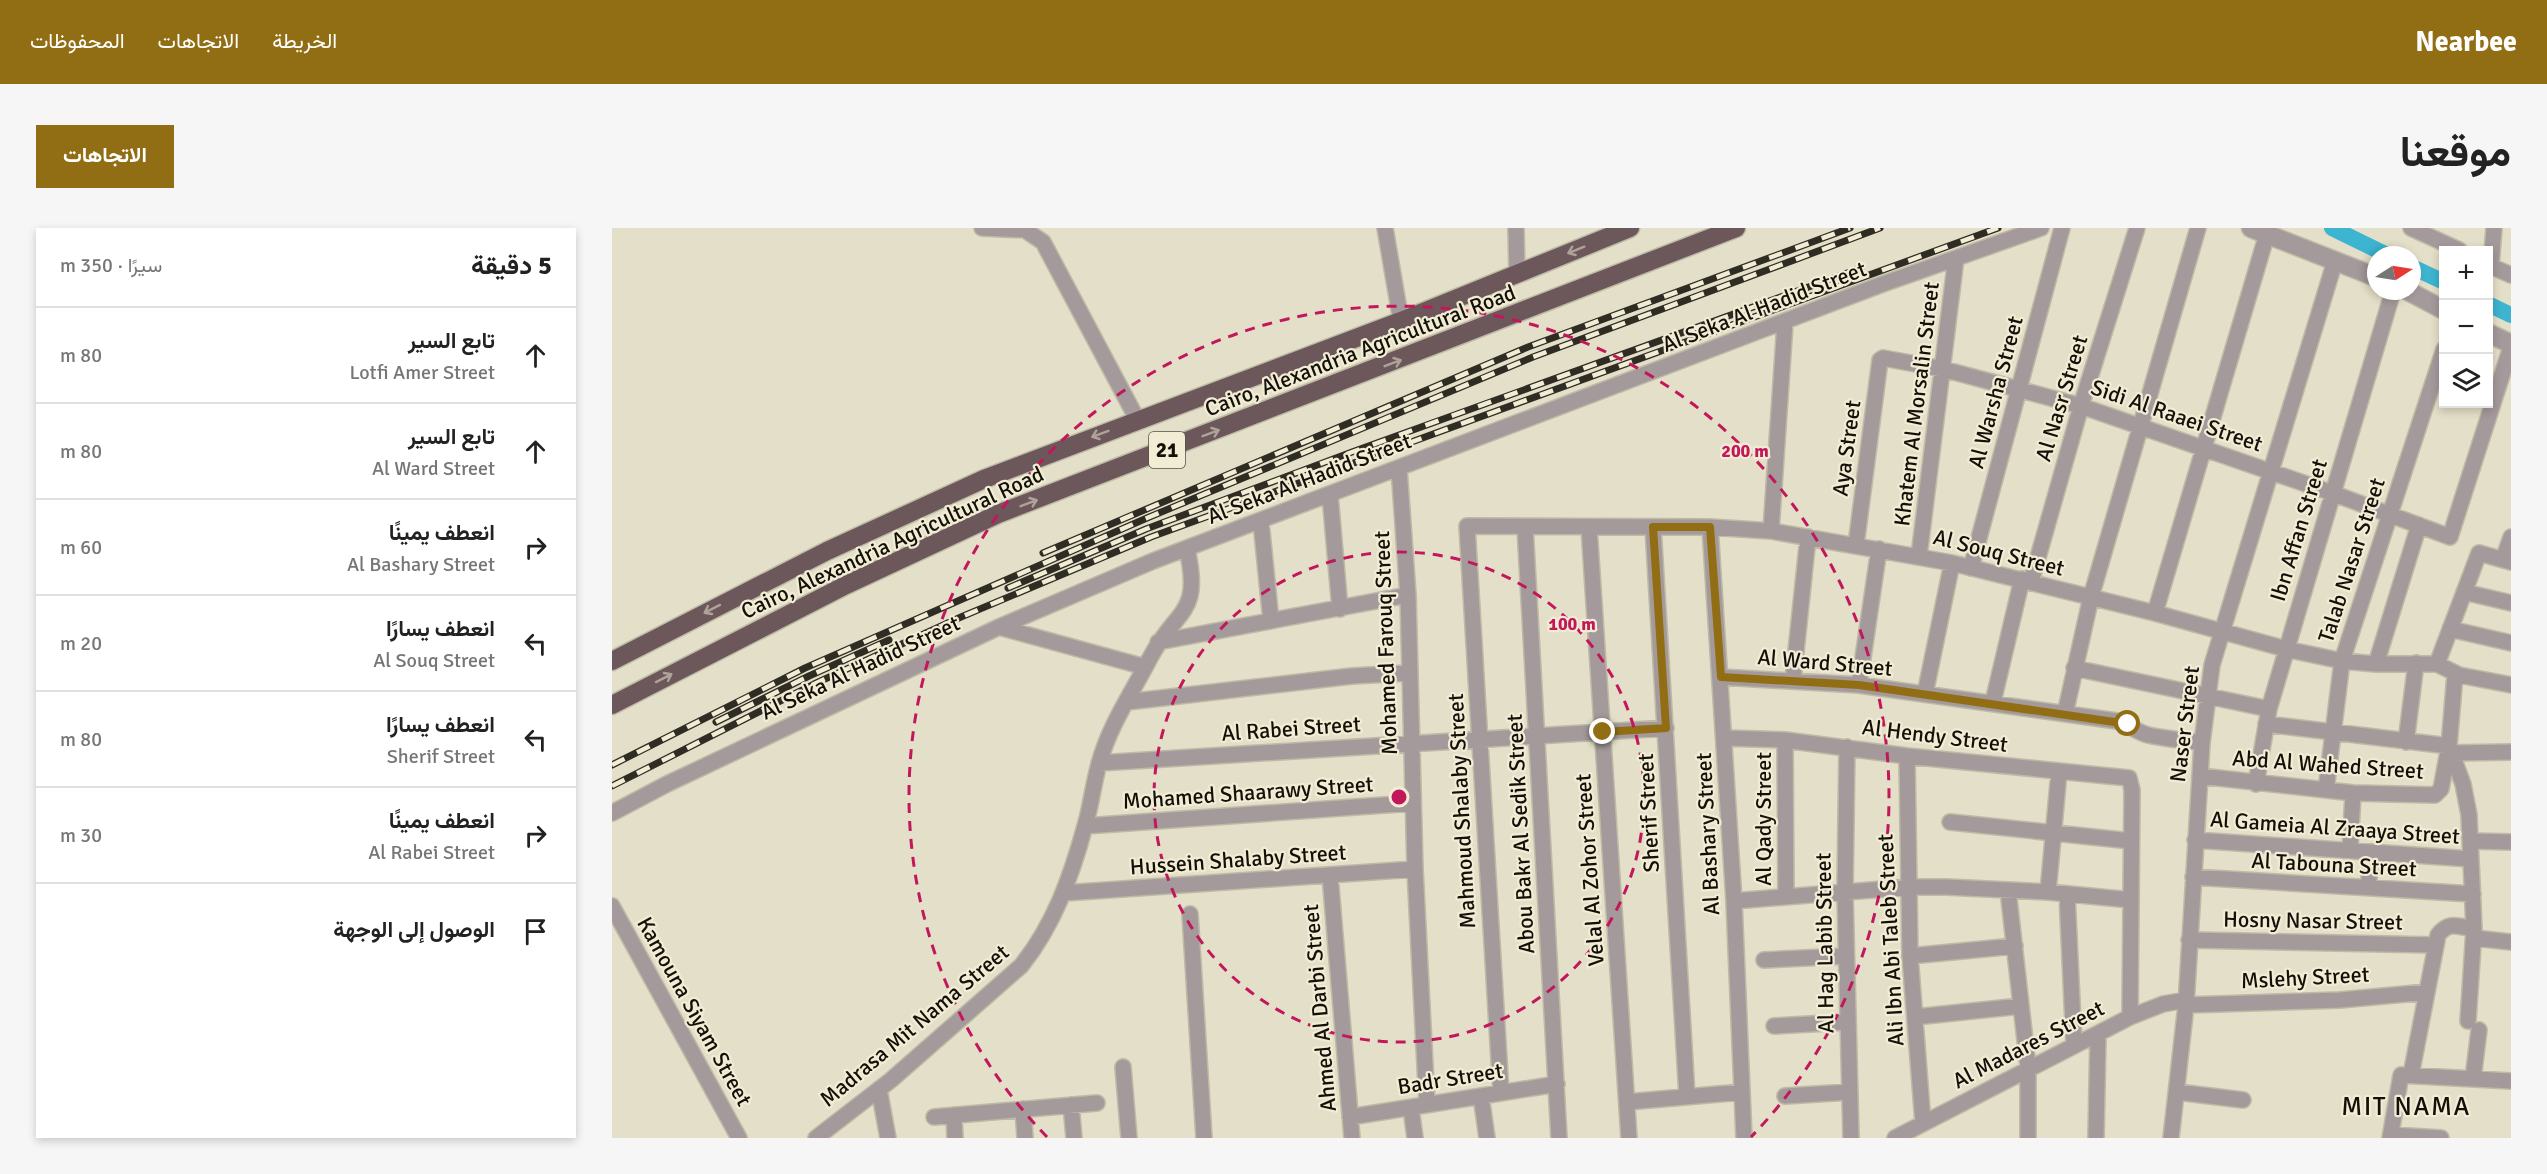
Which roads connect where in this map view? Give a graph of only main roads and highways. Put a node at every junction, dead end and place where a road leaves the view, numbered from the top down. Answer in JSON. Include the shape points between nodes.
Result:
{"nodes":[{"id":1,"x":1630,"y":228,"type":"edge"},
{"id":2,"x":1736,"y":228,"type":"edge"},
{"id":3,"x":612,"y":661,"type":"edge"},
{"id":4,"x":612,"y":705,"type":"edge"}],
"edges":[{"from":1,"to":3,"type":"highway","name":"Cairo, Alexandria Agricultural Road","number":"21","one_way":true,"via":[[1401,321],[984,479],[848,541]]},
{"from":4,"to":2,"type":"highway","name":"Cairo, Alexandria Agricultural Road","number":"21","one_way":true,"via":[[846,585],[998,514]]}]}
